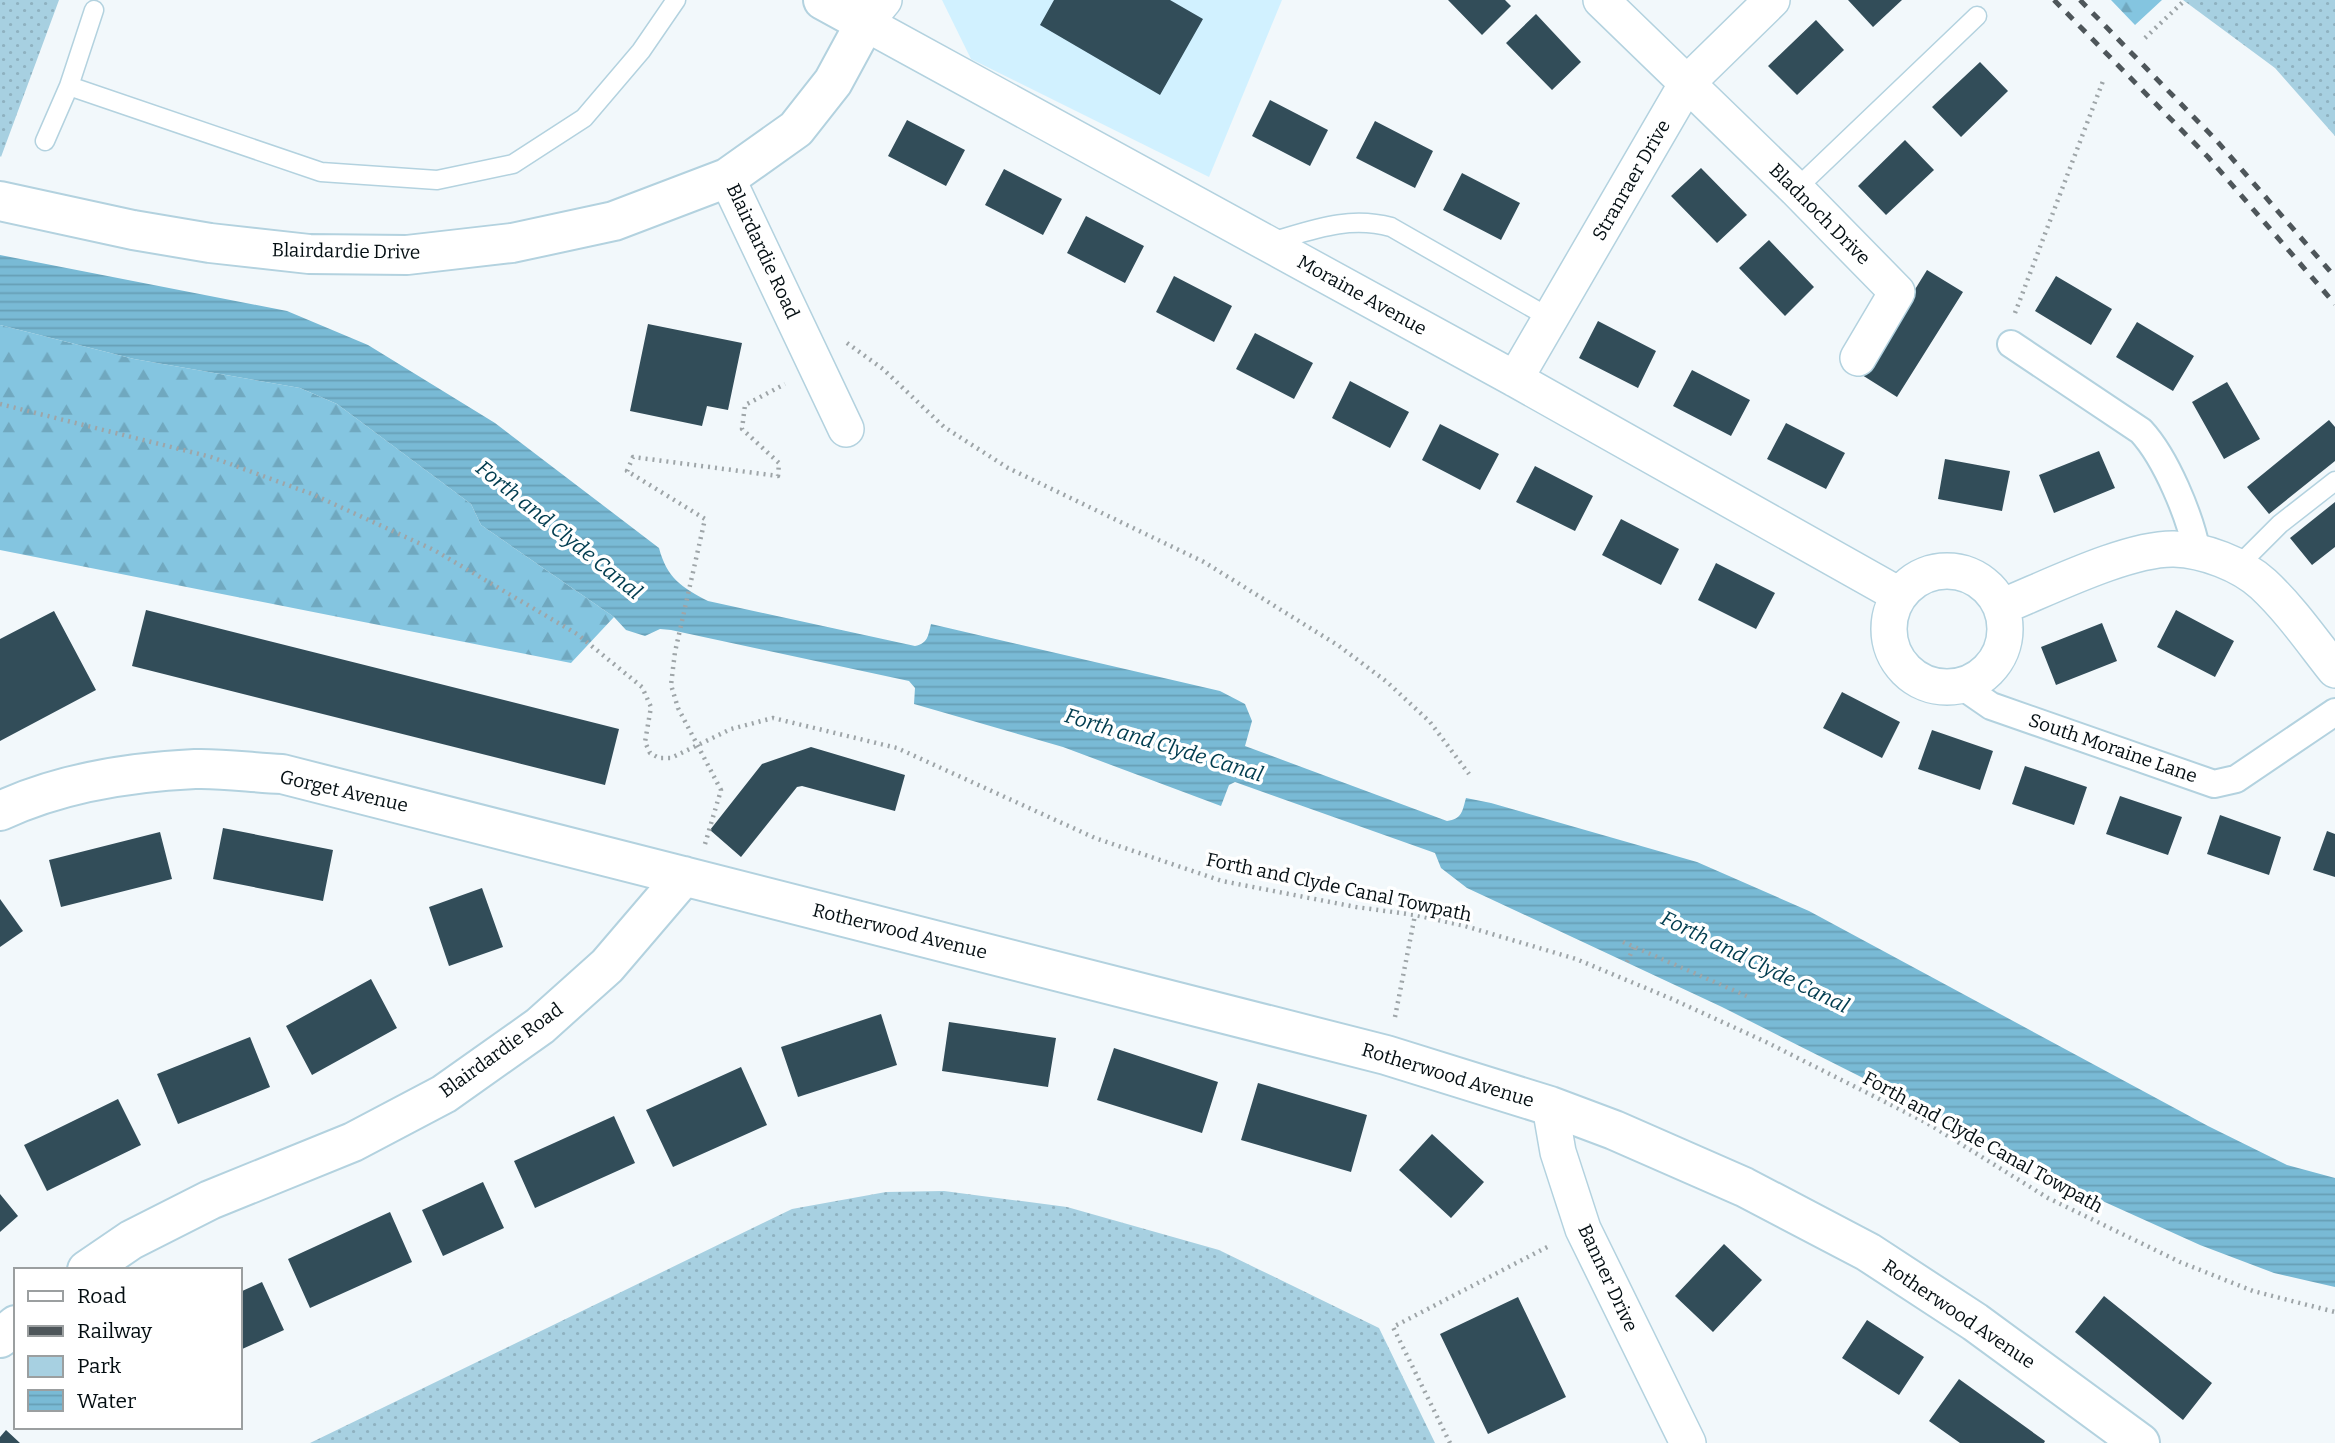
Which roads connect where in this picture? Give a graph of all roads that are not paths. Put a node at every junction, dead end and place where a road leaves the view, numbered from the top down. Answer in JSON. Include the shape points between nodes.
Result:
{"nodes":[{"id":1,"x":676,"y":0,"type":"edge"},
{"id":2,"x":823,"y":0,"type":"edge"},
{"id":3,"x":1601,"y":0,"type":"edge"},
{"id":4,"x":1772,"y":0,"type":"edge"},
{"id":5,"x":94,"y":10,"type":"dead end"},
{"id":6,"x":875,"y":12,"type":"edge"},
{"id":7,"x":1977,"y":16,"type":"dead end"},
{"id":8,"x":1687,"y":83,"type":"junction"},
{"id":9,"x":68,"y":86,"type":"junction"},
{"id":10,"x":45,"y":141,"type":"dead end"},
{"id":11,"x":727,"y":178,"type":"junction"},
{"id":12,"x":1796,"y":189,"type":"junction"},
{"id":13,"x":0,"y":201,"type":"edge"},
{"id":14,"x":1267,"y":243,"type":"junction"},
{"id":15,"x":1550,"y":318,"type":"junction"},
{"id":16,"x":2011,"y":344,"type":"road end"},
{"id":17,"x":1858,"y":358,"type":"dead end"},
{"id":18,"x":1515,"y":379,"type":"junction"},
{"id":19,"x":846,"y":429,"type":"dead end"},
{"id":20,"x":2335,"y":481,"type":"edge"},
{"id":21,"x":2197,"y":552,"type":"junction"},
{"id":22,"x":2238,"y":566,"type":"junction"},
{"id":23,"x":1899,"y":595,"type":"junction"},
{"id":24,"x":2001,"y":607,"type":"junction"},
{"id":25,"x":2335,"y":670,"type":"edge"},
{"id":26,"x":1962,"y":686,"type":"junction"},
{"id":27,"x":2335,"y":712,"type":"edge"},
{"id":28,"x":1,"y":809,"type":"edge"},
{"id":29,"x":684,"y":876,"type":"junction"},
{"id":30,"x":1550,"y":1106,"type":"junction"},
{"id":31,"x":90,"y":1268,"type":"edge"},
{"id":32,"x":14,"y":1327,"type":"edge"},
{"id":33,"x":0,"y":1338,"type":"edge"},
{"id":34,"x":1688,"y":1443,"type":"edge"},
{"id":35,"x":2140,"y":1443,"type":"edge"}],
"edges":[{"from":1,"to":9,"type":"lane","via":[[641,51],[584,118],[513,164],[438,180],[321,172]]},
{"from":2,"to":6,"type":"street","name":"Moraine Avenue"},
{"from":3,"to":8,"type":"street","name":"Bladnoch Drive"},
{"from":4,"to":8,"type":"street","name":"Stranraer Drive"},
{"from":5,"to":9,"type":"lane"},
{"from":6,"to":11,"type":"street","name":"Blairdardie Road","via":[[832,82],[796,129]]},
{"from":6,"to":14,"type":"street","name":"Moraine Avenue"},
{"from":7,"to":12,"type":"lane"},
{"from":8,"to":12,"type":"street","name":"Bladnoch Drive"},
{"from":8,"to":15,"type":"street","name":"Stranraer Drive"},
{"from":9,"to":10,"type":"lane"},
{"from":11,"to":13,"type":"street","name":"Blairdardie Drive","via":[[614,221],[512,243],[407,255],[309,254],[210,243]]},
{"from":11,"to":19,"type":"street","name":"Blairdardie Road"},
{"from":12,"to":17,"type":"street","name":"Bladnoch Drive","via":[[1897,292]]},
{"from":14,"to":15,"type":"lane","via":[[1337,223],[1371,221],[1391,227]]},
{"from":14,"to":18,"type":"street","name":"Moraine Avenue"},
{"from":15,"to":18,"type":"street","name":"Stranraer Drive"},
{"from":16,"to":21,"type":"street","via":[[2141,430],[2155,445],[2192,529]]},
{"from":18,"to":23,"type":"street","name":"Moraine Avenue"},
{"from":20,"to":22,"type":"lane","via":[[2280,524]]},
{"from":21,"to":22,"type":"street"},
{"from":21,"to":24,"type":"street","via":[[2173,549],[2142,554]]},
{"from":22,"to":25,"type":"street","via":[[2280,601]]},
{"from":23,"to":24,"type":"street","via":[[1914,580],[1932,572],[1953,571],[1973,576],[1990,589]]},
{"from":23,"to":26,"type":"street","via":[[1890,614],[1888,634],[1894,654],[1922,683]]},
{"from":24,"to":26,"type":"street","via":[[2006,626],[2003,646],[1980,678]]},
{"from":26,"to":27,"type":"street","name":"South Moraine Lane","via":[[1991,706],[2214,784],[2236,779]]},
{"from":28,"to":29,"type":"street","name":"Gorget Avenue","via":[[61,789],[127,775],[197,769],[282,774]]},
{"from":29,"to":30,"type":"street","name":"Rotherwood Avenue","via":[[1386,1055]]},
{"from":29,"to":31,"type":"street","name":"Blairdardie Road","via":[[588,983],[540,1026],[444,1094],[353,1142],[210,1200],[131,1240]]},
{"from":30,"to":34,"type":"street","name":"Banner Drive","via":[[1558,1152],[1583,1229]]},
{"from":30,"to":35,"type":"street","name":"Rotherwood Avenue","via":[[1695,1164],[1868,1252],[1975,1322]]},
{"from":32,"to":33,"type":"street"}]}
